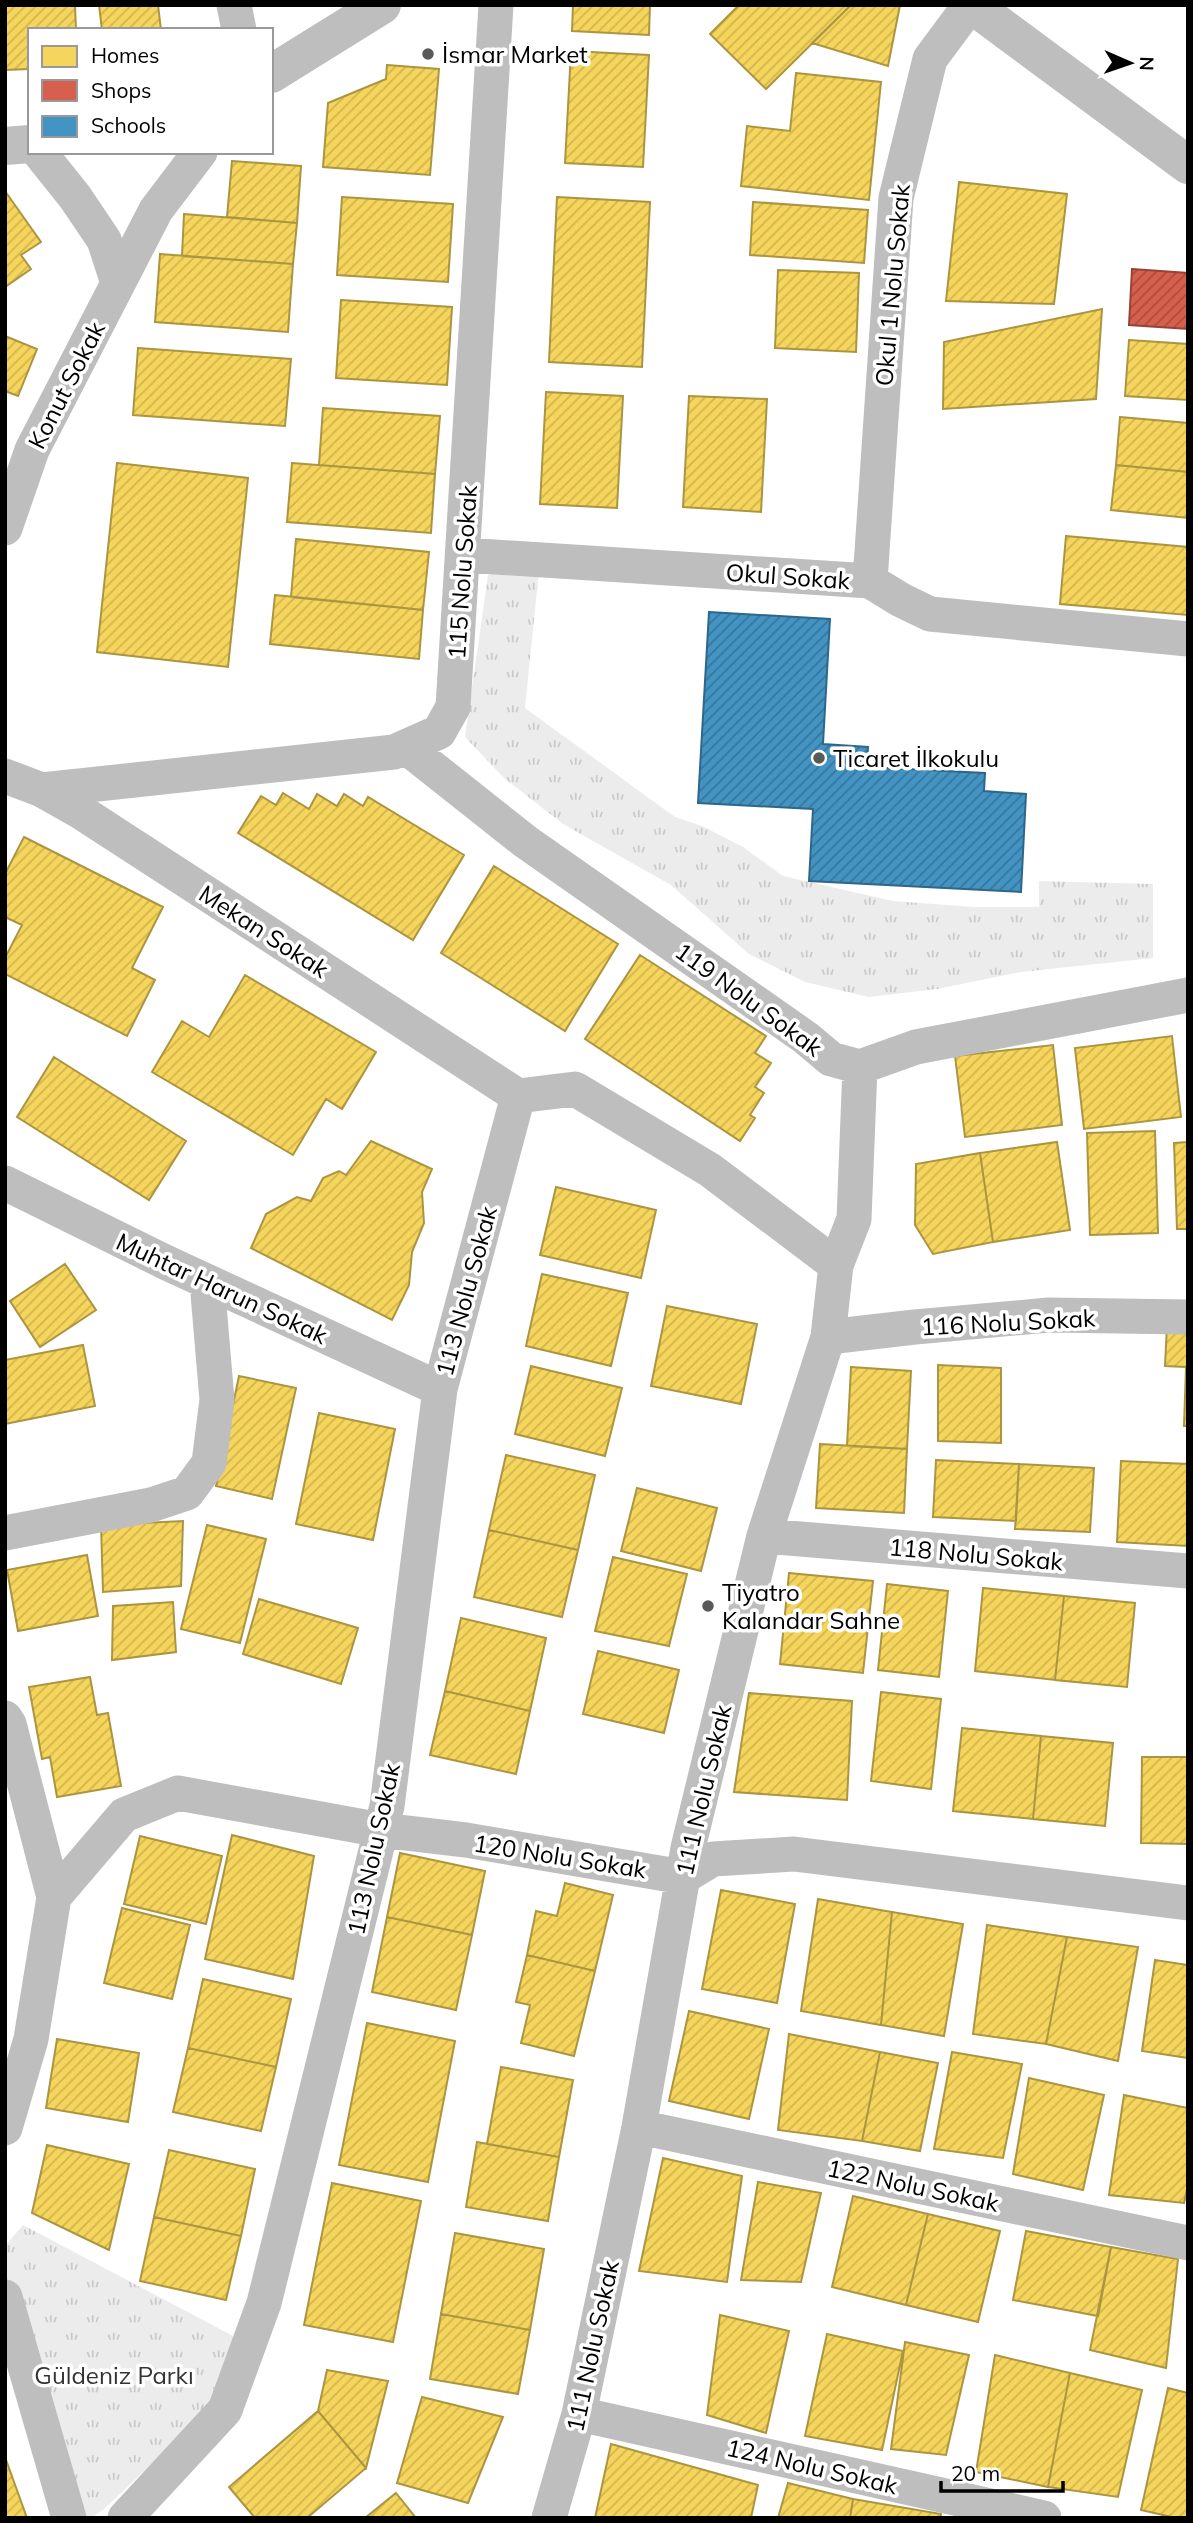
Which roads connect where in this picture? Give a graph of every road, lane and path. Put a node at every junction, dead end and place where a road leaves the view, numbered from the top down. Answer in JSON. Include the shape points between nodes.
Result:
{"nodes":[{"id":1,"x":234,"y":5,"type":"edge"},
{"id":2,"x":382,"y":5,"type":"edge"},
{"id":3,"x":496,"y":5,"type":"edge"},
{"id":4,"x":971,"y":5,"type":"edge"},
{"id":5,"x":239,"y":28,"type":"edge"},
{"id":6,"x":273,"y":73,"type":"edge"},
{"id":7,"x":28,"y":144,"type":"edge"},
{"id":8,"x":5,"y":146,"type":"edge"},
{"id":9,"x":41,"y":154,"type":"edge"},
{"id":10,"x":198,"y":154,"type":"edge"},
{"id":11,"x":1188,"y":165,"type":"edge"},
{"id":12,"x":118,"y":283,"type":"junction"},
{"id":13,"x":5,"y":528,"type":"edge"},
{"id":14,"x":464,"y":555,"type":"junction"},
{"id":15,"x":870,"y":581,"type":"junction"},
{"id":16,"x":1188,"y":639,"type":"edge"},
{"id":17,"x":406,"y":747,"type":"junction"},
{"id":18,"x":5,"y":776,"type":"edge"},
{"id":19,"x":42,"y":790,"type":"junction"},
{"id":20,"x":1188,"y":995,"type":"edge"},
{"id":21,"x":860,"y":1068,"type":"junction"},
{"id":22,"x":518,"y":1096,"type":"junction"},
{"id":23,"x":5,"y":1183,"type":"edge"},
{"id":24,"x":836,"y":1265,"type":"junction"},
{"id":25,"x":208,"y":1282,"type":"junction"},
{"id":26,"x":1188,"y":1317,"type":"edge"},
{"id":27,"x":828,"y":1337,"type":"junction"},
{"id":28,"x":440,"y":1389,"type":"junction"},
{"id":29,"x":5,"y":1533,"type":"edge"},
{"id":30,"x":764,"y":1536,"type":"junction"},
{"id":31,"x":1188,"y":1571,"type":"edge"},
{"id":32,"x":5,"y":1718,"type":"edge"},
{"id":33,"x":381,"y":1830,"type":"junction"},
{"id":34,"x":683,"y":1877,"type":"junction"},
{"id":35,"x":54,"y":1897,"type":"junction"},
{"id":36,"x":1188,"y":1903,"type":"edge"},
{"id":37,"x":18,"y":2036,"type":"edge"},
{"id":38,"x":639,"y":2127,"type":"junction"},
{"id":39,"x":5,"y":2128,"type":"edge"},
{"id":40,"x":1188,"y":2243,"type":"edge"},
{"id":41,"x":5,"y":2297,"type":"edge"},
{"id":42,"x":579,"y":2414,"type":"junction"},
{"id":43,"x":69,"y":2518,"type":"edge"},
{"id":44,"x":125,"y":2518,"type":"edge"},
{"id":45,"x":549,"y":2518,"type":"edge"},
{"id":46,"x":1044,"y":2518,"type":"edge"}],
"edges":[{"from":1,"to":5,"type":"street"},
{"from":2,"to":6,"type":"street"},
{"from":3,"to":14,"type":"street","name":"115 Nolu Sokak"},
{"from":4,"to":11,"type":"street"},
{"from":4,"to":15,"type":"street","name":"Okul 1 Nolu Sokak","via":[[930,59],[896,198]]},
{"from":7,"to":8,"type":"street"},
{"from":9,"to":12,"type":"street","via":[[104,240]]},
{"from":10,"to":12,"type":"street","name":"Konut Sokak","via":[[156,210]]},
{"from":12,"to":13,"type":"street","name":"Konut Sokak","via":[[32,450]]},
{"from":14,"to":15,"type":"street","name":"Okul Sokak"},
{"from":14,"to":17,"type":"street","name":"115 Nolu Sokak","via":[[453,707],[439,732]]},
{"from":15,"to":16,"type":"street","name":"Okul Sokak","via":[[930,614]]},
{"from":17,"to":19,"type":"street","name":"115 Nolu Sokak","via":[[394,752]]},
{"from":17,"to":21,"type":"street","name":"119 Nolu Sokak","via":[[526,842],[831,1059]]},
{"from":18,"to":19,"type":"street","name":"Mekan Sokak"},
{"from":19,"to":22,"type":"street","name":"Mekan Sokak"},
{"from":20,"to":21,"type":"street","via":[[916,1047]]},
{"from":21,"to":24,"type":"street","name":"111 Nolu Sokak","via":[[854,1219]]},
{"from":22,"to":24,"type":"street","via":[[575,1089],[710,1170]]},
{"from":22,"to":28,"type":"street","name":"113 Nolu Sokak"},
{"from":23,"to":25,"type":"street","name":"Muhtar Harun Sokak"},
{"from":24,"to":27,"type":"street","name":"111 Nolu Sokak"},
{"from":25,"to":28,"type":"street","name":"Muhtar Harun Sokak"},
{"from":25,"to":29,"type":"street","via":[[217,1400],[209,1463],[187,1493],[151,1505]]},
{"from":26,"to":27,"type":"street","name":"116 Nolu Sokak","via":[[1049,1315]]},
{"from":27,"to":30,"type":"street","name":"111 Nolu Sokak"},
{"from":28,"to":33,"type":"street","name":"113 Nolu Sokak"},
{"from":30,"to":31,"type":"street","name":"118 Nolu Sokak"},
{"from":30,"to":34,"type":"street","name":"111 Nolu Sokak"},
{"from":32,"to":35,"type":"street"},
{"from":33,"to":34,"type":"street","name":"120 Nolu Sokak"},
{"from":33,"to":35,"type":"street","name":"120 Nolu Sokak","via":[[178,1793],[124,1815]]},
{"from":33,"to":44,"type":"street","name":"113 Nolu Sokak","via":[[264,2303],[225,2410]]},
{"from":34,"to":36,"type":"street","via":[[713,1859],[794,1854]]},
{"from":34,"to":38,"type":"street","name":"111 Nolu Sokak"},
{"from":35,"to":37,"type":"street"},
{"from":37,"to":39,"type":"street"},
{"from":38,"to":40,"type":"street","name":"122 Nolu Sokak"},
{"from":38,"to":42,"type":"street","name":"111 Nolu Sokak"},
{"from":41,"to":43,"type":"street"},
{"from":42,"to":45,"type":"street","name":"111 Nolu Sokak"},
{"from":42,"to":46,"type":"street","name":"124 Nolu Sokak"}]}
